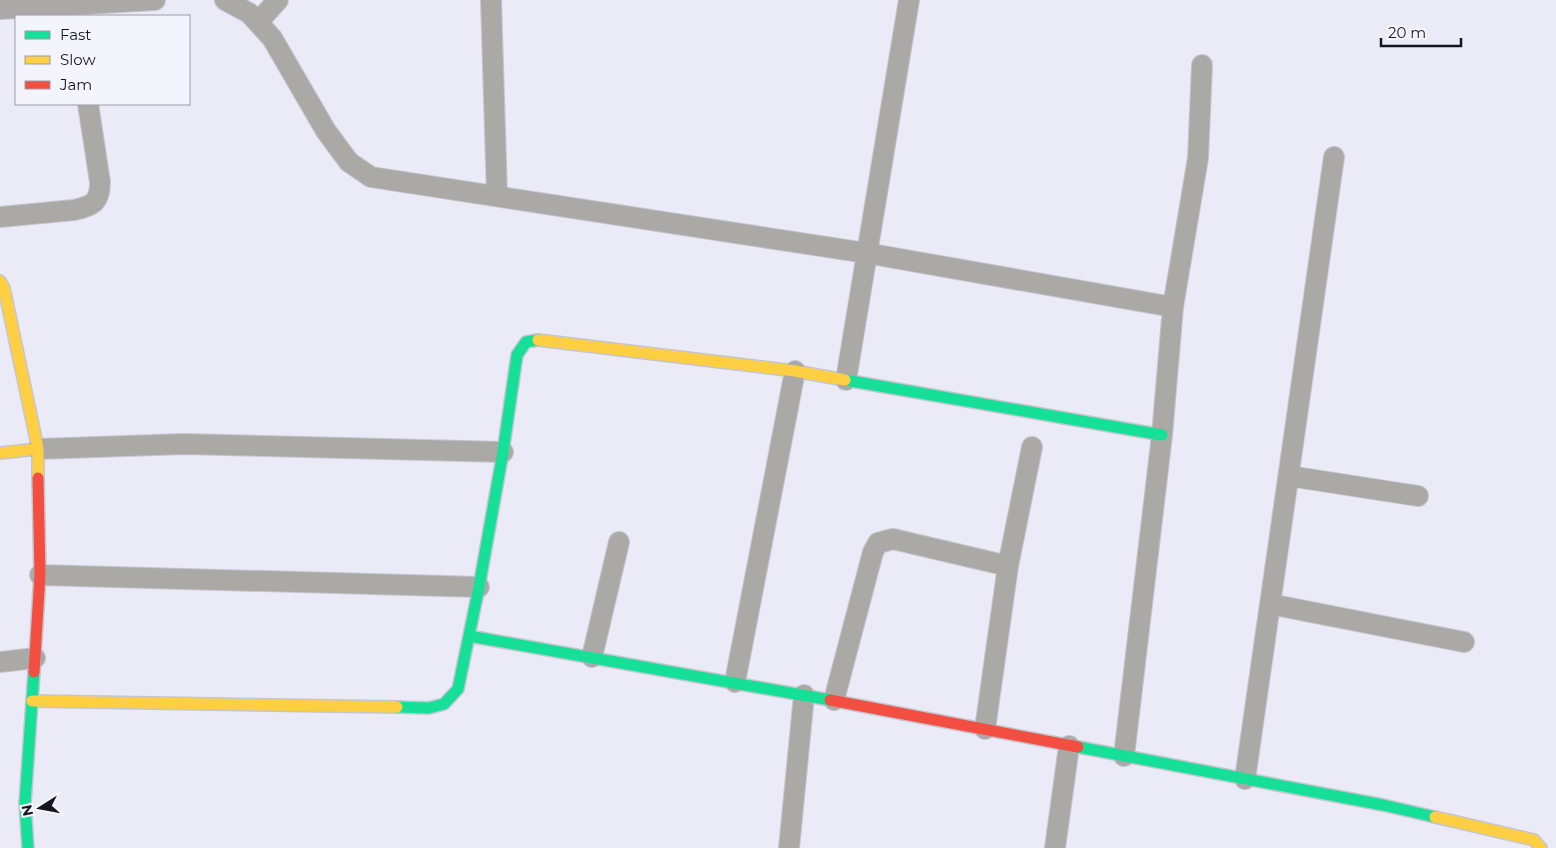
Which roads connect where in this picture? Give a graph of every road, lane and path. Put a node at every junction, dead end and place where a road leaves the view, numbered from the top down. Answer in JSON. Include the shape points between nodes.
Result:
{"nodes":[{"id":1,"x":155,"y":0,"type":"edge"},
{"id":2,"x":224,"y":0,"type":"edge"},
{"id":3,"x":278,"y":0,"type":"edge"},
{"id":4,"x":491,"y":0,"type":"edge"},
{"id":5,"x":909,"y":0,"type":"edge"},
{"id":6,"x":0,"y":9,"type":"edge"},
{"id":7,"x":72,"y":10,"type":"edge"},
{"id":8,"x":258,"y":22,"type":"junction"},
{"id":9,"x":1202,"y":65,"type":"dead end"},
{"id":10,"x":88,"y":105,"type":"edge"},
{"id":11,"x":1334,"y":157,"type":"dead end"},
{"id":12,"x":497,"y":196,"type":"junction"},
{"id":13,"x":0,"y":217,"type":"edge"},
{"id":14,"x":866,"y":253,"type":"junction"},
{"id":15,"x":0,"y":281,"type":"edge"},
{"id":16,"x":1173,"y":307,"type":"junction"},
{"id":17,"x":795,"y":371,"type":"junction"},
{"id":18,"x":846,"y":380,"type":"junction"},
{"id":19,"x":1162,"y":435,"type":"junction"},
{"id":20,"x":1032,"y":447,"type":"dead end"},
{"id":21,"x":38,"y":449,"type":"junction"},
{"id":22,"x":503,"y":452,"type":"junction"},
{"id":23,"x":0,"y":453,"type":"edge"},
{"id":24,"x":1289,"y":476,"type":"junction"},
{"id":25,"x":1418,"y":496,"type":"dead end"},
{"id":26,"x":619,"y":542,"type":"dead end"},
{"id":27,"x":1008,"y":566,"type":"junction"},
{"id":28,"x":40,"y":575,"type":"junction"},
{"id":29,"x":479,"y":587,"type":"junction"},
{"id":30,"x":1270,"y":604,"type":"junction"},
{"id":31,"x":469,"y":636,"type":"junction"},
{"id":32,"x":1464,"y":642,"type":"dead end"},
{"id":33,"x":592,"y":657,"type":"junction"},
{"id":34,"x":35,"y":658,"type":"junction"},
{"id":35,"x":0,"y":662,"type":"edge"},
{"id":36,"x":735,"y":682,"type":"junction"},
{"id":37,"x":804,"y":695,"type":"junction"},
{"id":38,"x":834,"y":700,"type":"junction"},
{"id":39,"x":32,"y":701,"type":"junction"},
{"id":40,"x":985,"y":729,"type":"junction"},
{"id":41,"x":1069,"y":746,"type":"junction"},
{"id":42,"x":1124,"y":756,"type":"junction"},
{"id":43,"x":1245,"y":779,"type":"junction"},
{"id":44,"x":28,"y":848,"type":"edge"},
{"id":45,"x":789,"y":848,"type":"edge"},
{"id":46,"x":1055,"y":848,"type":"edge"},
{"id":47,"x":1541,"y":848,"type":"edge"}],
"edges":[{"from":1,"to":7,"type":"street"},
{"from":2,"to":8,"type":"street","via":[[249,13]]},
{"from":3,"to":8,"type":"street"},
{"from":4,"to":12,"type":"street"},
{"from":5,"to":14,"type":"street"},
{"from":6,"to":7,"type":"street"},
{"from":8,"to":12,"type":"street","via":[[272,38],[326,131],[349,162],[372,176]]},
{"from":9,"to":16,"type":"street","via":[[1198,158]]},
{"from":10,"to":13,"type":"street","via":[[100,182],[100,194],[94,202],[74,210]]},
{"from":11,"to":24,"type":"street"},
{"from":12,"to":14,"type":"street"},
{"from":14,"to":16,"type":"street"},
{"from":14,"to":18,"type":"street"},
{"from":15,"to":21,"type":"street"},
{"from":16,"to":19,"type":"street"},
{"from":17,"to":18,"type":"street"},
{"from":17,"to":22,"type":"street","via":[[541,339],[526,342],[517,355]]},
{"from":17,"to":36,"type":"street"},
{"from":18,"to":19,"type":"street"},
{"from":19,"to":42,"type":"street"},
{"from":20,"to":27,"type":"street"},
{"from":21,"to":22,"type":"street","via":[[184,444]]},
{"from":21,"to":23,"type":"street"},
{"from":21,"to":28,"type":"street"},
{"from":22,"to":29,"type":"street"},
{"from":24,"to":25,"type":"street"},
{"from":24,"to":30,"type":"street"},
{"from":26,"to":33,"type":"street"},
{"from":27,"to":38,"type":"street","via":[[893,539],[878,543]]},
{"from":27,"to":40,"type":"street"},
{"from":28,"to":29,"type":"street"},
{"from":28,"to":34,"type":"street"},
{"from":29,"to":31,"type":"street"},
{"from":30,"to":32,"type":"street"},
{"from":30,"to":43,"type":"street"},
{"from":31,"to":33,"type":"street"},
{"from":31,"to":39,"type":"street","via":[[458,689],[444,704],[429,708]]},
{"from":33,"to":36,"type":"street"},
{"from":34,"to":35,"type":"street"},
{"from":34,"to":39,"type":"street"},
{"from":36,"to":37,"type":"street"},
{"from":37,"to":38,"type":"street"},
{"from":37,"to":45,"type":"street"},
{"from":38,"to":40,"type":"street"},
{"from":39,"to":44,"type":"street","via":[[25,803]]},
{"from":40,"to":41,"type":"street"},
{"from":41,"to":42,"type":"street"},
{"from":41,"to":46,"type":"street"},
{"from":42,"to":43,"type":"street"},
{"from":43,"to":47,"type":"street","via":[[1383,805],[1534,840]]}]}
